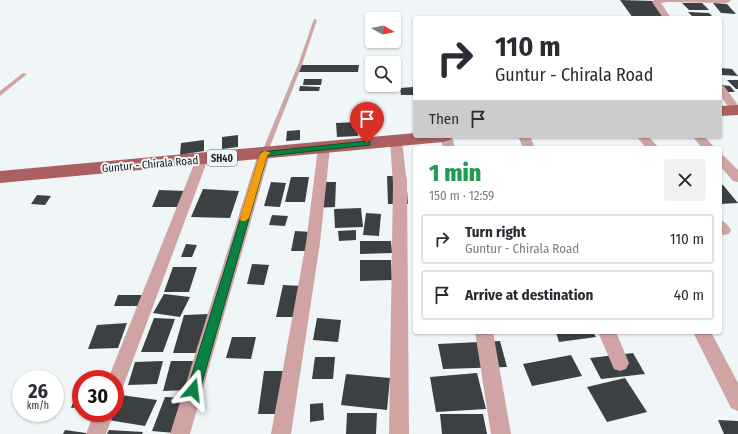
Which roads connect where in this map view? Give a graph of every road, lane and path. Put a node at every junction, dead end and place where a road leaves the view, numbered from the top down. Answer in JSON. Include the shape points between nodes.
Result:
{"nodes":[{"id":1,"x":666,"y":0,"type":"edge"},
{"id":2,"x":670,"y":0,"type":"edge"},
{"id":3,"x":726,"y":0,"type":"edge"},
{"id":4,"x":666,"y":16,"type":"edge"},
{"id":5,"x":315,"y":20,"type":"dead end"},
{"id":6,"x":25,"y":74,"type":"dead end"},
{"id":7,"x":722,"y":92,"type":"edge"},
{"id":8,"x":0,"y":94,"type":"edge"},
{"id":9,"x":731,"y":110,"type":"edge"},
{"id":10,"x":420,"y":138,"type":"edge"},
{"id":11,"x":644,"y":138,"type":"edge"},
{"id":12,"x":700,"y":138,"type":"edge"},
{"id":13,"x":396,"y":140,"type":"junction"},
{"id":14,"x":651,"y":146,"type":"edge"},
{"id":15,"x":707,"y":146,"type":"edge"},
{"id":16,"x":324,"y":148,"type":"junction"},
{"id":17,"x":264,"y":154,"type":"junction"},
{"id":18,"x":202,"y":160,"type":"junction"},
{"id":19,"x":722,"y":161,"type":"edge"},
{"id":20,"x":0,"y":177,"type":"edge"},
{"id":21,"x":738,"y":178,"type":"edge"},
{"id":22,"x":484,"y":334,"type":"edge"},
{"id":23,"x":608,"y":334,"type":"edge"},
{"id":24,"x":703,"y":334,"type":"edge"},
{"id":25,"x":620,"y":363,"type":"dead end"},
{"id":26,"x":120,"y":370,"type":"edge"},
{"id":27,"x":738,"y":402,"type":"edge"},
{"id":28,"x":101,"y":422,"type":"edge"},
{"id":29,"x":96,"y":434,"type":"edge"},
{"id":30,"x":180,"y":434,"type":"edge"},
{"id":31,"x":281,"y":434,"type":"edge"},
{"id":32,"x":399,"y":434,"type":"edge"},
{"id":33,"x":501,"y":434,"type":"edge"}],
"edges":[{"from":1,"to":4,"type":"street","via":[[656,2]]},
{"from":2,"to":3,"type":"street","via":[[727,2]]},
{"from":5,"to":17,"type":"lane"},
{"from":6,"to":8,"type":"lane"},
{"from":7,"to":9,"type":"street"},
{"from":10,"to":13,"type":"main road","name":"Guntur - Chirala Road","number":"SH40"},
{"from":11,"to":14,"type":"street"},
{"from":12,"to":15,"type":"street"},
{"from":13,"to":16,"type":"main road","name":"Guntur - Chirala Road","number":"SH40"},
{"from":13,"to":32,"type":"street","via":[[400,184]]},
{"from":16,"to":17,"type":"main road","name":"Guntur - Chirala Road","number":"SH40"},
{"from":16,"to":31,"type":"street","via":[[313,243]]},
{"from":17,"to":18,"type":"main road","name":"Guntur - Chirala Road","number":"SH40"},
{"from":17,"to":30,"type":"street"},
{"from":18,"to":20,"type":"main road","name":"Guntur - Chirala Road","number":"SH40"},
{"from":18,"to":26,"type":"street"},
{"from":19,"to":21,"type":"street"},
{"from":22,"to":33,"type":"street"},
{"from":23,"to":25,"type":"street"},
{"from":24,"to":27,"type":"street"},
{"from":28,"to":29,"type":"street"}]}
